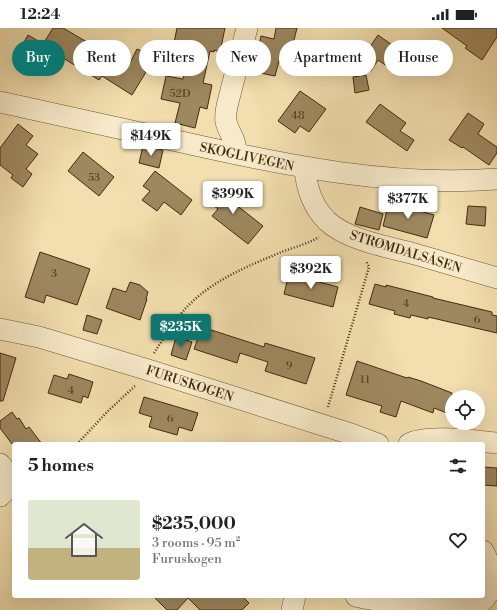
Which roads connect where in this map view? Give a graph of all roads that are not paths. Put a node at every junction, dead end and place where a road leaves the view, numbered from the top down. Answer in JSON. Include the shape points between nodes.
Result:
{"nodes":[{"id":1,"x":247,"y":28,"type":"edge"},
{"id":2,"x":0,"y":102,"type":"edge"},
{"id":3,"x":236,"y":154,"type":"junction"},
{"id":4,"x":305,"y":168,"type":"junction"},
{"id":5,"x":497,"y":179,"type":"edge"},
{"id":6,"x":497,"y":278,"type":"edge"},
{"id":7,"x":0,"y":329,"type":"edge"},
{"id":8,"x":372,"y":442,"type":"edge"},
{"id":9,"x":413,"y":442,"type":"edge"},
{"id":10,"x":483,"y":442,"type":"edge"},
{"id":11,"x":485,"y":442,"type":"edge"},
{"id":12,"x":497,"y":443,"type":"edge"},
{"id":13,"x":0,"y":464,"type":"edge"},
{"id":14,"x":12,"y":479,"type":"edge"},
{"id":15,"x":12,"y":484,"type":"edge"},
{"id":16,"x":0,"y":496,"type":"edge"},
{"id":17,"x":485,"y":555,"type":"edge"},
{"id":18,"x":295,"y":598,"type":"edge"},
{"id":19,"x":367,"y":598,"type":"edge"},
{"id":20,"x":485,"y":598,"type":"edge"},
{"id":21,"x":485,"y":598,"type":"edge"},
{"id":22,"x":292,"y":610,"type":"edge"}],
"edges":[{"from":1,"to":3,"type":"street","via":[[226,115],[226,123],[236,145]]},
{"from":2,"to":3,"type":"street","name":"SKOGLIVEGEN"},
{"from":3,"to":4,"type":"street","name":"SKOGLIVEGEN"},
{"from":4,"to":5,"type":"street","name":"SKOGLIVEGEN","via":[[440,182]]},
{"from":4,"to":6,"type":"street","name":"STRØMDALSÅSEN","via":[[314,204],[333,226],[371,242]]},
{"from":7,"to":8,"type":"street","name":"FURUSKOGEN","via":[[38,337],[145,369]]},
{"from":9,"to":10,"type":"street","via":[[441,439]]},
{"from":11,"to":12,"type":"street"},
{"from":13,"to":14,"type":"street"},
{"from":15,"to":16,"type":"street"},
{"from":17,"to":20,"type":"street","via":[[492,570],[493,580]]},
{"from":18,"to":22,"type":"street"},
{"from":19,"to":21,"type":"street","via":[[415,607],[450,609],[467,608]]}]}
